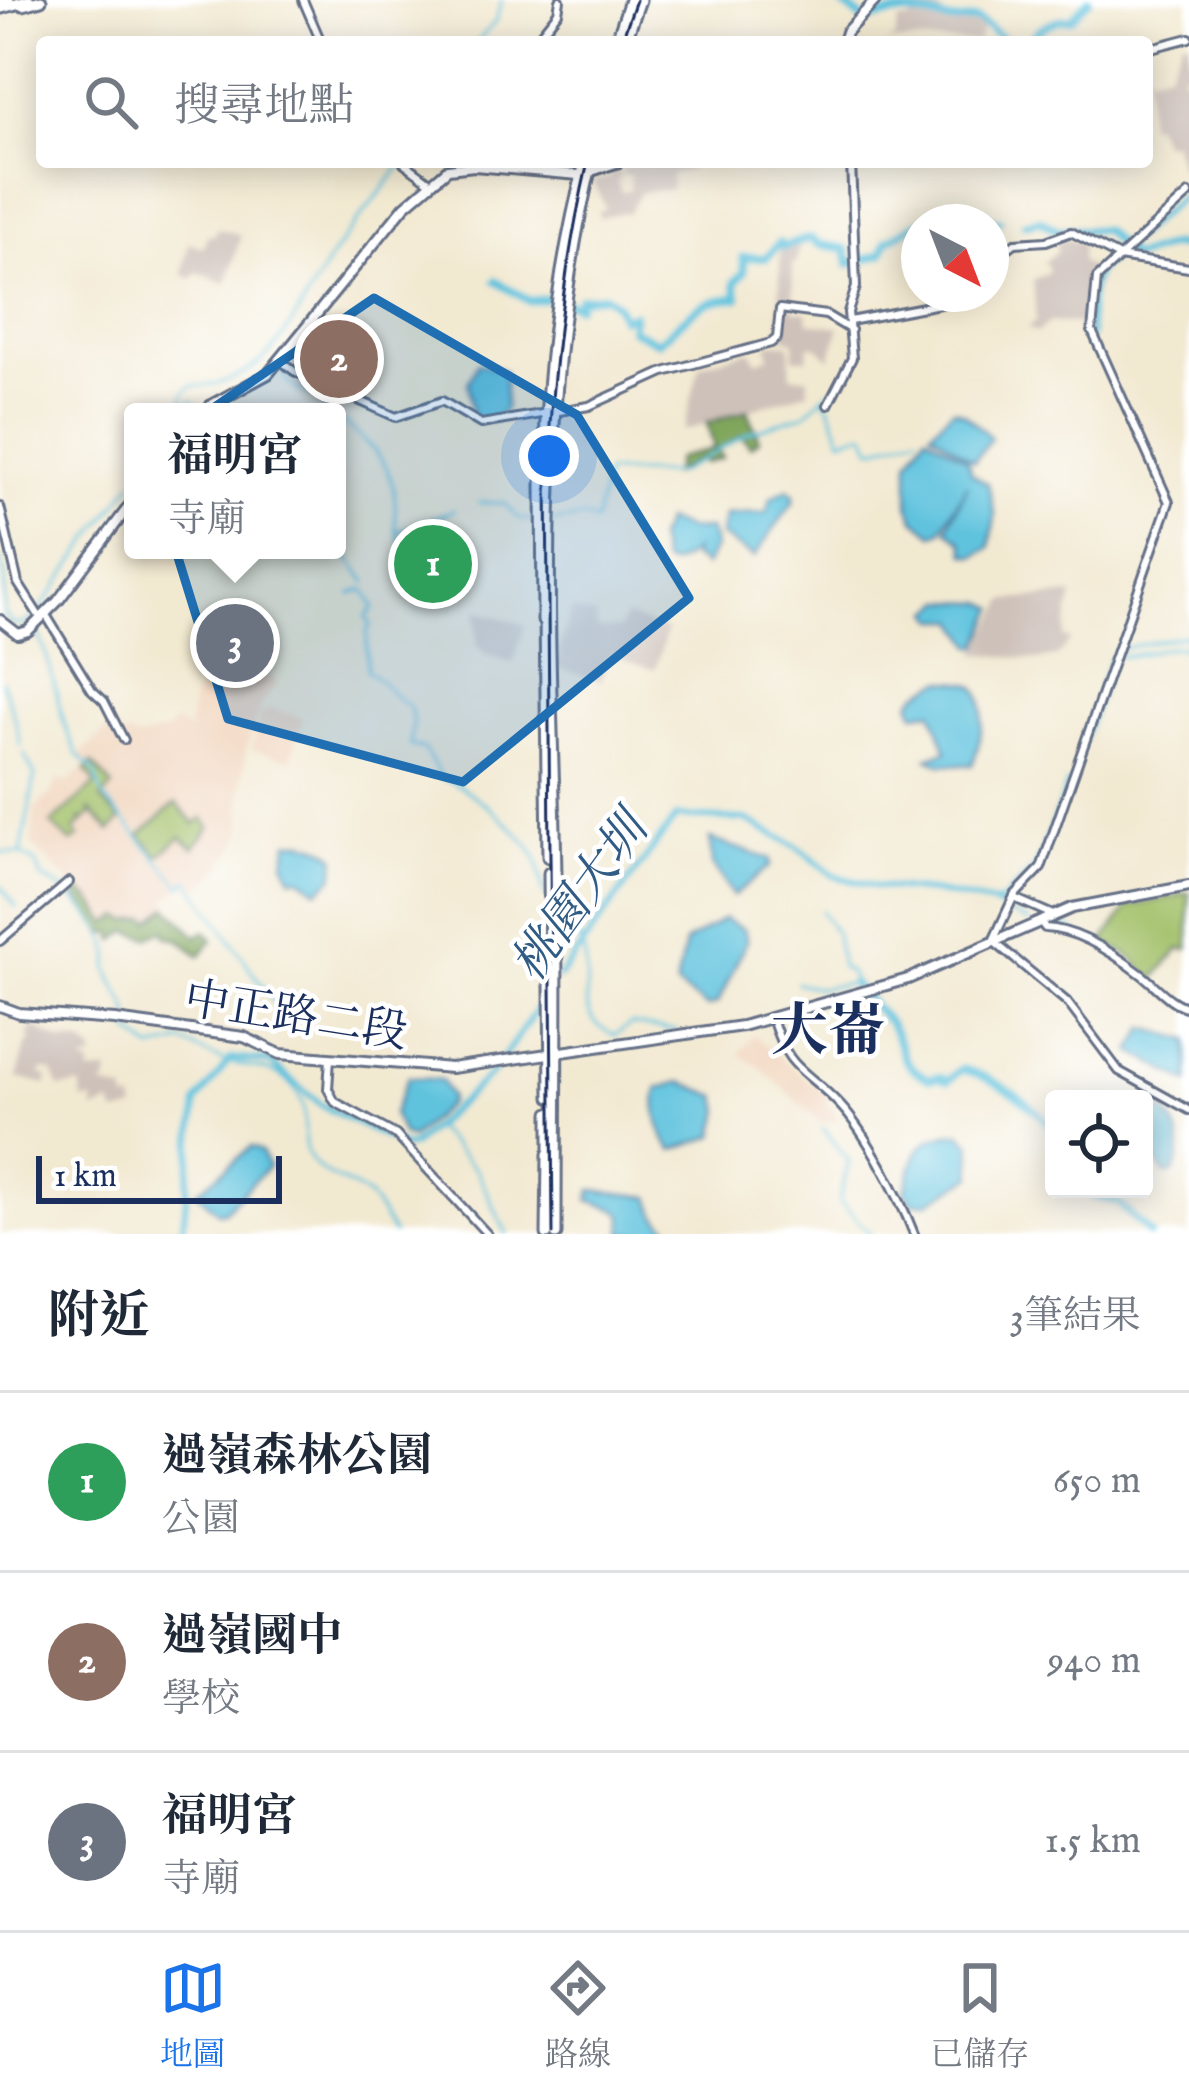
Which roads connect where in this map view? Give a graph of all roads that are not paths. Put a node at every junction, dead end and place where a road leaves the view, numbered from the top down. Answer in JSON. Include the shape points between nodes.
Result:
{"nodes":[{"id":1,"x":9,"y":0,"type":"edge"},
{"id":2,"x":25,"y":0,"type":"edge"},
{"id":3,"x":41,"y":0,"type":"edge"},
{"id":4,"x":304,"y":0,"type":"edge"},
{"id":5,"x":560,"y":0,"type":"edge"},
{"id":6,"x":876,"y":0,"type":"edge"},
{"id":7,"x":636,"y":2,"type":"edge"},
{"id":8,"x":0,"y":7,"type":"edge"},
{"id":9,"x":319,"y":36,"type":"edge"},
{"id":10,"x":539,"y":36,"type":"edge"},
{"id":11,"x":623,"y":36,"type":"edge"},
{"id":12,"x":847,"y":36,"type":"edge"},
{"id":13,"x":1189,"y":38,"type":"edge"},
{"id":14,"x":1153,"y":47,"type":"edge"},
{"id":15,"x":412,"y":168,"type":"edge"},
{"id":16,"x":445,"y":168,"type":"edge"},
{"id":17,"x":587,"y":168,"type":"edge"},
{"id":18,"x":851,"y":168,"type":"edge"},
{"id":19,"x":429,"y":182,"type":"junction"},
{"id":20,"x":1189,"y":194,"type":"edge"},
{"id":21,"x":1009,"y":249,"type":"edge"},
{"id":22,"x":1114,"y":255,"type":"junction"},
{"id":23,"x":1189,"y":268,"type":"edge"},
{"id":24,"x":908,"y":312,"type":"edge"},
{"id":25,"x":850,"y":326,"type":"junction"},
{"id":26,"x":556,"y":339,"type":"junction"},
{"id":27,"x":280,"y":360,"type":"junction"},
{"id":28,"x":266,"y":375,"type":"junction"},
{"id":29,"x":217,"y":403,"type":"edge"},
{"id":30,"x":828,"y":404,"type":"dead end"},
{"id":31,"x":549,"y":411,"type":"junction"},
{"id":32,"x":546,"y":490,"type":"junction"},
{"id":33,"x":0,"y":508,"type":"edge"},
{"id":34,"x":124,"y":514,"type":"edge"},
{"id":35,"x":0,"y":622,"type":"edge"},
{"id":36,"x":39,"y":622,"type":"junction"},
{"id":37,"x":547,"y":677,"type":"junction"},
{"id":38,"x":548,"y":737,"type":"junction"},
{"id":39,"x":124,"y":740,"type":"dead end"},
{"id":40,"x":545,"y":776,"type":"junction"},
{"id":41,"x":553,"y":804,"type":"junction"},
{"id":42,"x":547,"y":868,"type":"junction"},
{"id":43,"x":69,"y":882,"type":"dead end"},
{"id":44,"x":1189,"y":886,"type":"edge"},
{"id":45,"x":1014,"y":897,"type":"junction"},
{"id":46,"x":42,"y":905,"type":"junction"},
{"id":47,"x":1053,"y":915,"type":"junction"},
{"id":48,"x":1040,"y":921,"type":"junction"},
{"id":49,"x":993,"y":941,"type":"junction"},
{"id":50,"x":0,"y":942,"type":"edge"},
{"id":51,"x":552,"y":944,"type":"junction"},
{"id":52,"x":552,"y":986,"type":"junction"},
{"id":53,"x":0,"y":1006,"type":"edge"},
{"id":54,"x":1189,"y":1008,"type":"edge"},
{"id":55,"x":772,"y":1018,"type":"junction"},
{"id":56,"x":553,"y":1054,"type":"junction"},
{"id":57,"x":330,"y":1058,"type":"junction"},
{"id":58,"x":1189,"y":1110,"type":"edge"},
{"id":59,"x":487,"y":1234,"type":"edge"},
{"id":60,"x":551,"y":1234,"type":"edge"},
{"id":61,"x":914,"y":1234,"type":"edge"}],
"edges":[{"from":1,"to":8,"type":"main road"},
{"from":2,"to":8,"type":"highway"},
{"from":3,"to":8,"type":"main road"},
{"from":4,"to":9,"type":"street"},
{"from":5,"to":10,"type":"street"},
{"from":6,"to":12,"type":"main road"},
{"from":7,"to":11,"type":"main road"},
{"from":13,"to":14,"type":"street"},
{"from":15,"to":19,"type":"street"},
{"from":16,"to":19,"type":"main road"},
{"from":17,"to":26,"type":"main road"},
{"from":18,"to":25,"type":"street"},
{"from":19,"to":27,"type":"main road"},
{"from":19,"to":28,"type":"main road"},
{"from":20,"to":22,"type":"street"},
{"from":21,"to":22,"type":"street","via":[[1067,232]]},
{"from":22,"to":23,"type":"street"},
{"from":22,"to":45,"type":"street","via":[[1098,275],[1092,331],[1169,502],[1041,868]]},
{"from":24,"to":25,"type":"street"},
{"from":25,"to":30,"type":"street","via":[[852,358]]},
{"from":25,"to":31,"type":"street","via":[[780,309],[771,343],[664,372],[590,406]]},
{"from":26,"to":31,"type":"main road"},
{"from":26,"to":31,"type":"main road"},
{"from":27,"to":28,"type":"main road"},
{"from":27,"to":31,"type":"street","via":[[396,417],[442,401],[481,424]]},
{"from":28,"to":29,"type":"main road"},
{"from":31,"to":32,"type":"main road"},
{"from":31,"to":32,"type":"main road"},
{"from":32,"to":37,"type":"main road"},
{"from":32,"to":37,"type":"main road"},
{"from":33,"to":36,"type":"street","via":[[18,583]]},
{"from":34,"to":36,"type":"main road"},
{"from":35,"to":36,"type":"main road","via":[[20,634]]},
{"from":36,"to":39,"type":"street","via":[[106,704]]},
{"from":37,"to":38,"type":"main road"},
{"from":38,"to":40,"type":"main road"},
{"from":38,"to":40,"type":"main road"},
{"from":38,"to":41,"type":"main road"},
{"from":40,"to":41,"type":"main road"},
{"from":40,"to":42,"type":"main road"},
{"from":41,"to":42,"type":"main road"},
{"from":41,"to":51,"type":"main road"},
{"from":42,"to":51,"type":"main road"},
{"from":43,"to":46,"type":"street"},
{"from":44,"to":47,"type":"main road","name":"中正路二段"},
{"from":45,"to":47,"type":"street"},
{"from":45,"to":49,"type":"street"},
{"from":46,"to":50,"type":"street"},
{"from":46,"to":50,"type":"street"},
{"from":47,"to":48,"type":"main road","name":"中正路二段"},
{"from":48,"to":49,"type":"main road","name":"中正路二段"},
{"from":48,"to":54,"type":"street","via":[[1070,929]]},
{"from":49,"to":55,"type":"main road","name":"中正路二段","via":[[908,979]]},
{"from":49,"to":58,"type":"street","via":[[1067,1001],[1118,1071]]},
{"from":51,"to":52,"type":"main road"},
{"from":51,"to":52,"type":"main road"},
{"from":52,"to":56,"type":"main road"},
{"from":53,"to":57,"type":"main road","name":"中正路二段","via":[[244,1037],[280,1054]]},
{"from":55,"to":56,"type":"main road","name":"中正路二段"},
{"from":55,"to":61,"type":"street","via":[[794,1067],[843,1109]]},
{"from":56,"to":57,"type":"main road","name":"中正路二段","via":[[451,1068]]},
{"from":56,"to":60,"type":"main road"},
{"from":56,"to":60,"type":"main road"},
{"from":57,"to":59,"type":"street","via":[[335,1102],[389,1130]]}]}
